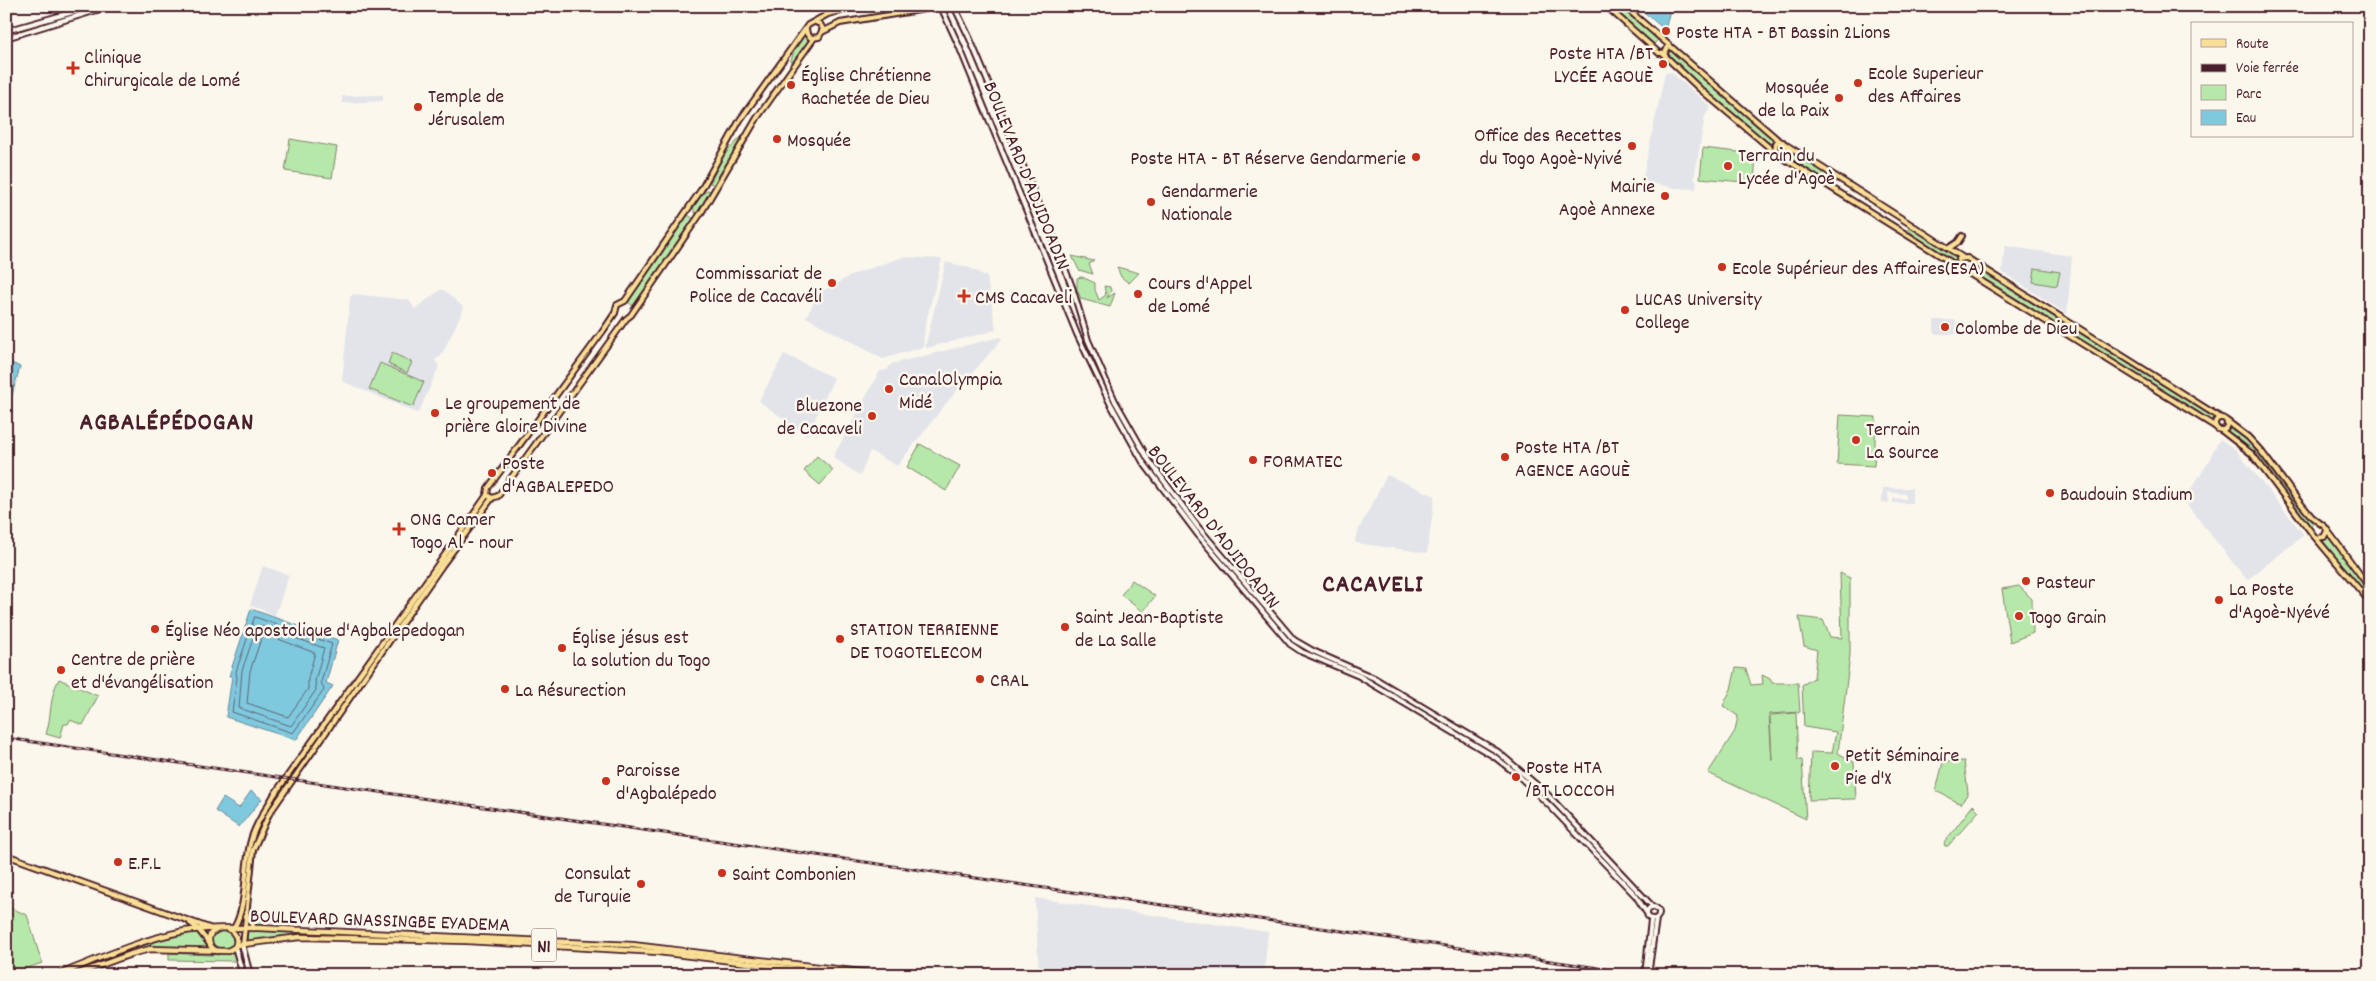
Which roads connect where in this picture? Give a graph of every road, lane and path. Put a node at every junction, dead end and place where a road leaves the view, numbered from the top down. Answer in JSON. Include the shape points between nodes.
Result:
{"nodes":[{"id":1,"x":94,"y":6,"type":"edge"},
{"id":2,"x":110,"y":6,"type":"edge"},
{"id":3,"x":858,"y":6,"type":"edge"},
{"id":4,"x":949,"y":6,"type":"edge"},
{"id":5,"x":954,"y":6,"type":"edge"},
{"id":6,"x":1606,"y":6,"type":"edge"},
{"id":7,"x":1624,"y":6,"type":"edge"},
{"id":8,"x":939,"y":8,"type":"edge"},
{"id":9,"x":815,"y":22,"type":"junction"},
{"id":10,"x":806,"y":29,"type":"junction"},
{"id":11,"x":6,"y":31,"type":"edge"},
{"id":12,"x":822,"y":32,"type":"junction"},
{"id":13,"x":6,"y":38,"type":"edge"},
{"id":14,"x":814,"y":38,"type":"junction"},
{"id":15,"x":1662,"y":40,"type":"junction"},
{"id":16,"x":1669,"y":45,"type":"junction"},
{"id":17,"x":1656,"y":49,"type":"junction"},
{"id":18,"x":1662,"y":54,"type":"junction"},
{"id":19,"x":1784,"y":143,"type":"junction"},
{"id":20,"x":1775,"y":151,"type":"junction"},
{"id":21,"x":1780,"y":155,"type":"junction"},
{"id":22,"x":705,"y":185,"type":"junction"},
{"id":23,"x":714,"y":191,"type":"junction"},
{"id":24,"x":688,"y":212,"type":"junction"},
{"id":25,"x":698,"y":218,"type":"junction"},
{"id":26,"x":1962,"y":236,"type":"dead end"},
{"id":27,"x":1949,"y":248,"type":"junction"},
{"id":28,"x":1962,"y":257,"type":"junction"},
{"id":29,"x":1969,"y":261,"type":"junction"},
{"id":30,"x":1959,"y":268,"type":"junction"},
{"id":31,"x":1966,"y":270,"type":"junction"},
{"id":32,"x":625,"y":301,"type":"junction"},
{"id":33,"x":632,"y":310,"type":"junction"},
{"id":34,"x":615,"y":313,"type":"junction"},
{"id":35,"x":626,"y":319,"type":"junction"},
{"id":36,"x":2221,"y":418,"type":"junction"},
{"id":37,"x":2227,"y":421,"type":"junction"},
{"id":38,"x":2216,"y":427,"type":"junction"},
{"id":39,"x":2221,"y":430,"type":"junction"},
{"id":40,"x":496,"y":488,"type":"junction"},
{"id":41,"x":487,"y":495,"type":"junction"},
{"id":42,"x":492,"y":498,"type":"junction"},
{"id":43,"x":2320,"y":524,"type":"junction"},
{"id":44,"x":2326,"y":530,"type":"junction"},
{"id":45,"x":2313,"y":533,"type":"junction"},
{"id":46,"x":2317,"y":538,"type":"junction"},
{"id":47,"x":2370,"y":588,"type":"edge"},
{"id":48,"x":2370,"y":602,"type":"edge"},
{"id":49,"x":1262,"y":603,"type":"junction"},
{"id":50,"x":1257,"y":606,"type":"junction"},
{"id":51,"x":6,"y":855,"type":"edge"},
{"id":52,"x":1653,"y":907,"type":"junction"},
{"id":53,"x":1646,"y":912,"type":"junction"},
{"id":54,"x":246,"y":913,"type":"junction"},
{"id":55,"x":1656,"y":919,"type":"junction"},
{"id":56,"x":183,"y":920,"type":"junction"},
{"id":57,"x":1651,"y":920,"type":"junction"},
{"id":58,"x":244,"y":928,"type":"junction"},
{"id":59,"x":254,"y":928,"type":"junction"},
{"id":60,"x":198,"y":929,"type":"junction"},
{"id":61,"x":212,"y":929,"type":"junction"},
{"id":62,"x":220,"y":929,"type":"junction"},
{"id":63,"x":232,"y":929,"type":"junction"},
{"id":64,"x":209,"y":943,"type":"junction"},
{"id":65,"x":236,"y":944,"type":"junction"},
{"id":66,"x":243,"y":945,"type":"junction"},
{"id":67,"x":220,"y":952,"type":"junction"},
{"id":68,"x":247,"y":963,"type":"junction"},
{"id":69,"x":241,"y":964,"type":"junction"},
{"id":70,"x":57,"y":975,"type":"edge"},
{"id":71,"x":74,"y":975,"type":"edge"},
{"id":72,"x":243,"y":975,"type":"edge"},
{"id":73,"x":250,"y":975,"type":"edge"},
{"id":74,"x":845,"y":975,"type":"edge"},
{"id":75,"x":887,"y":975,"type":"edge"},
{"id":76,"x":1646,"y":975,"type":"edge"}],
"edges":[{"from":1,"to":11,"type":"main road"},
{"from":2,"to":13,"type":"main road"},
{"from":3,"to":9,"type":"main road","via":[[828,14]]},
{"from":4,"to":8,"type":"main road"},
{"from":5,"to":49,"type":"main road","name":"BOULEVARD D'ADJIDOADIN","via":[[1056,245],[1105,382],[1148,459],[1198,527]]},
{"from":6,"to":17,"type":"main road"},
{"from":7,"to":15,"type":"main road"},
{"from":8,"to":12,"type":"main road","via":[[840,23]]},
{"from":8,"to":50,"type":"main road","name":"BOULEVARD D'ADJIDOADIN","via":[[960,46],[1099,384],[1143,462],[1198,536]]},
{"from":9,"to":10,"type":"main road"},
{"from":9,"to":12,"type":"main road","via":[[820,24]]},
{"from":10,"to":14,"type":"main road","via":[[808,36]]},
{"from":10,"to":22,"type":"main road","via":[[740,120]]},
{"from":12,"to":14,"type":"main road"},
{"from":14,"to":23,"type":"main road","via":[[757,118]]},
{"from":15,"to":16,"type":"main road"},
{"from":15,"to":17,"type":"main road"},
{"from":16,"to":18,"type":"main road","via":[[1668,51]]},
{"from":16,"to":19,"type":"main road"},
{"from":17,"to":18,"type":"main road"},
{"from":18,"to":20,"type":"main road"},
{"from":19,"to":20,"type":"main road","via":[[1775,145]]},
{"from":19,"to":21,"type":"main road","via":[[1787,150]]},
{"from":19,"to":27,"type":"main road"},
{"from":20,"to":21,"type":"main road"},
{"from":21,"to":30,"type":"main road"},
{"from":22,"to":23,"type":"main road"},
{"from":22,"to":24,"type":"main road"},
{"from":23,"to":25,"type":"main road"},
{"from":24,"to":25,"type":"main road"},
{"from":24,"to":32,"type":"main road"},
{"from":25,"to":33,"type":"main road"},
{"from":26,"to":27,"type":"main road"},
{"from":27,"to":28,"type":"main road"},
{"from":28,"to":29,"type":"main road"},
{"from":28,"to":30,"type":"main road","via":[[1957,262]]},
{"from":29,"to":31,"type":"main road"},
{"from":29,"to":36,"type":"main road"},
{"from":30,"to":31,"type":"main road"},
{"from":31,"to":38,"type":"main road"},
{"from":32,"to":33,"type":"main road"},
{"from":32,"to":34,"type":"main road","via":[[617,305]]},
{"from":33,"to":35,"type":"main road"},
{"from":34,"to":35,"type":"main road"},
{"from":34,"to":40,"type":"main road","via":[[536,420]]},
{"from":35,"to":40,"type":"main road"},
{"from":36,"to":37,"type":"main road"},
{"from":36,"to":38,"type":"main road","via":[[2216,420]]},
{"from":37,"to":39,"type":"main road","via":[[2227,426]]},
{"from":37,"to":43,"type":"main road","via":[[2254,443]]},
{"from":38,"to":39,"type":"main road"},
{"from":39,"to":45,"type":"main road","via":[[2252,454]]},
{"from":40,"to":41,"type":"main road","via":[[488,488]]},
{"from":40,"to":42,"type":"main road","via":[[496,497]]},
{"from":41,"to":42,"type":"main road"},
{"from":41,"to":63,"type":"main road","via":[[263,813],[250,843],[240,914]]},
{"from":42,"to":54,"type":"main road","via":[[269,814],[254,846]]},
{"from":43,"to":44,"type":"main road"},
{"from":43,"to":45,"type":"main road"},
{"from":44,"to":46,"type":"main road","via":[[2324,537]]},
{"from":44,"to":47,"type":"main road"},
{"from":45,"to":46,"type":"main road"},
{"from":46,"to":48,"type":"main road"},
{"from":49,"to":50,"type":"main road"},
{"from":49,"to":52,"type":"main road","name":"BOULEVARD D'ADJIDOADIN","via":[[1287,633],[1303,646],[1374,678],[1498,752],[1546,794]]},
{"from":50,"to":53,"type":"main road","name":"BOULEVARD D'ADJIDOADIN","via":[[1282,636],[1302,652],[1359,676],[1488,752],[1513,771],[1624,882]]},
{"from":51,"to":56,"type":"main road"},
{"from":52,"to":53,"type":"main road"},
{"from":52,"to":55,"type":"main road","via":[[1659,911]]},
{"from":53,"to":57,"type":"main road","name":"BOULEVARD D'ADJIDOADIN"},
{"from":54,"to":58,"type":"main road"},
{"from":54,"to":59,"type":"highway"},
{"from":55,"to":57,"type":"main road"},
{"from":55,"to":76,"type":"main road"},
{"from":56,"to":60,"type":"main road"},
{"from":56,"to":61,"type":"main road"},
{"from":57,"to":76,"type":"main road"},
{"from":58,"to":59,"type":"highway","name":"BOULEVARD GNASSINGBE EYADEMA","number":"N1"},
{"from":58,"to":63,"type":"highway","name":"BOULEVARD GNASSINGBE EYADEMA","number":"N1"},
{"from":58,"to":66,"type":"main road"},
{"from":59,"to":75,"type":"highway","name":"BOULEVARD GNASSINGBE EYADEMA","number":"N1","via":[[633,945]]},
{"from":60,"to":61,"type":"highway","number":"N1"},
{"from":60,"to":64,"type":"main road"},
{"from":60,"to":70,"type":"highway","number":"N1","via":[[135,946]]},
{"from":61,"to":62,"type":"highway","number":"N1"},
{"from":62,"to":63,"type":"highway","number":"N1"},
{"from":62,"to":64,"type":"highway","via":[[211,934]]},
{"from":63,"to":65,"type":"highway"},
{"from":64,"to":67,"type":"highway"},
{"from":65,"to":66,"type":"highway","name":"BOULEVARD GNASSINGBE EYADEMA","number":"N1"},
{"from":65,"to":67,"type":"highway","number":"N1"},
{"from":65,"to":69,"type":"main road"},
{"from":66,"to":68,"type":"main road"},
{"from":66,"to":74,"type":"highway","name":"BOULEVARD GNASSINGBE EYADEMA","number":"N1","via":[[307,937],[466,941],[643,950]]},
{"from":67,"to":71,"type":"highway","number":"N1","via":[[150,950]]},
{"from":68,"to":69,"type":"main road"},
{"from":68,"to":73,"type":"main road"},
{"from":69,"to":72,"type":"main road"}]}
